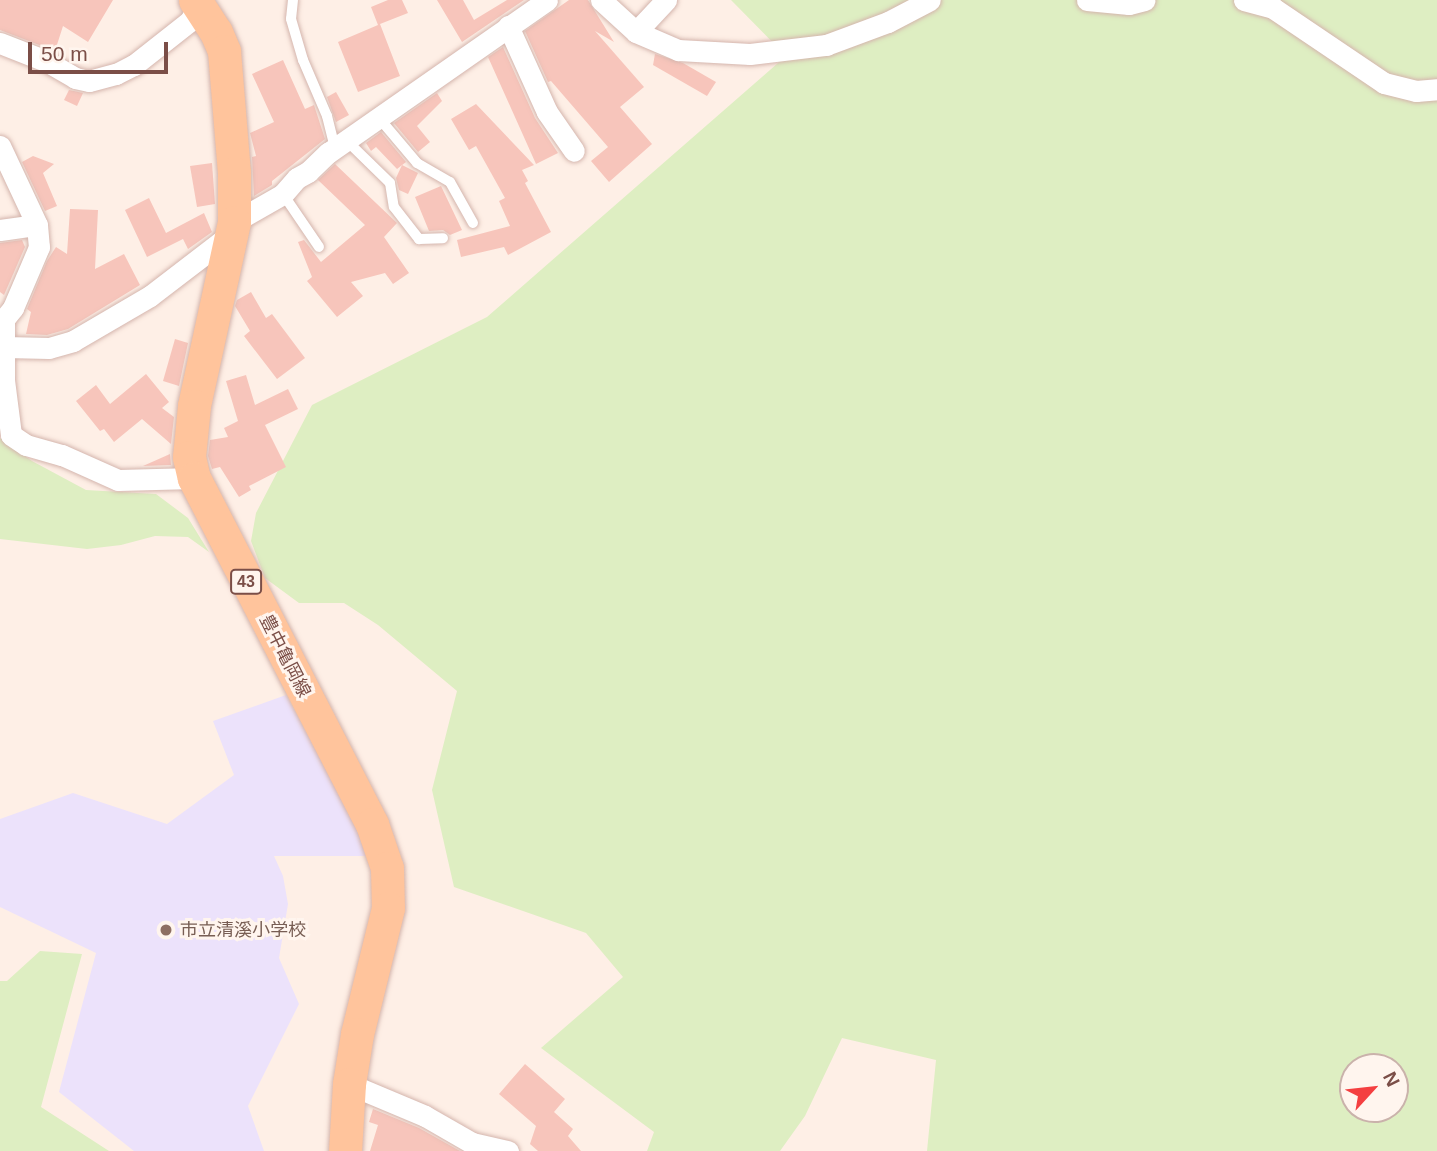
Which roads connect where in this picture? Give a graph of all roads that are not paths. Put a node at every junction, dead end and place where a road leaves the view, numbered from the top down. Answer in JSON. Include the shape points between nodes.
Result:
{"nodes":[{"id":1,"x":293,"y":0,"type":"edge"},
{"id":2,"x":547,"y":0,"type":"edge"},
{"id":3,"x":601,"y":0,"type":"edge"},
{"id":4,"x":666,"y":0,"type":"edge"},
{"id":5,"x":930,"y":0,"type":"edge"},
{"id":6,"x":1087,"y":0,"type":"edge"},
{"id":7,"x":1145,"y":0,"type":"edge"},
{"id":8,"x":1244,"y":0,"type":"edge"},
{"id":9,"x":198,"y":2,"type":"edge"},
{"id":10,"x":508,"y":26,"type":"junction"},
{"id":11,"x":636,"y":32,"type":"junction"},
{"id":12,"x":0,"y":43,"type":"edge"},
{"id":13,"x":1437,"y":89,"type":"edge"},
{"id":14,"x":379,"y":118,"type":"junction"},
{"id":15,"x":341,"y":145,"type":"junction"},
{"id":16,"x":0,"y":146,"type":"edge"},
{"id":17,"x":574,"y":152,"type":"dead end"},
{"id":18,"x":283,"y":194,"type":"junction"},
{"id":19,"x":473,"y":223,"type":"dead end"},
{"id":20,"x":37,"y":225,"type":"junction"},
{"id":21,"x":233,"y":228,"type":"junction"},
{"id":22,"x":0,"y":230,"type":"edge"},
{"id":23,"x":443,"y":238,"type":"dead end"},
{"id":24,"x":319,"y":247,"type":"dead end"},
{"id":25,"x":2,"y":321,"type":"edge"},
{"id":26,"x":4,"y":347,"type":"junction"},
{"id":27,"x":194,"y":478,"type":"junction"},
{"id":28,"x":349,"y":1084,"type":"junction"},
{"id":29,"x":345,"y":1151,"type":"edge"},
{"id":30,"x":508,"y":1151,"type":"edge"}],
"edges":[{"from":1,"to":15,"type":"lane","via":[[291,19],[297,40]]},
{"from":2,"to":10,"type":"street"},
{"from":3,"to":11,"type":"street"},
{"from":4,"to":11,"type":"street"},
{"from":5,"to":11,"type":"street","via":[[827,45],[750,54],[678,50]]},
{"from":6,"to":7,"type":"street","via":[[1129,4]]},
{"from":8,"to":13,"type":"street","via":[[1273,8],[1384,82],[1416,91]]},
{"from":9,"to":12,"type":"street","via":[[190,21],[134,65],[89,80],[75,78]]},
{"from":9,"to":21,"type":"main road","name":"豊中亀岡線","number":"43","via":[[224,51],[234,173]]},
{"from":10,"to":14,"type":"street"},
{"from":10,"to":17,"type":"street","via":[[547,113]]},
{"from":14,"to":15,"type":"street"},
{"from":14,"to":19,"type":"lane","via":[[417,163],[450,182]]},
{"from":15,"to":18,"type":"street"},
{"from":15,"to":23,"type":"lane","via":[[390,183],[394,207],[418,239]]},
{"from":16,"to":20,"type":"street"},
{"from":18,"to":21,"type":"street"},
{"from":18,"to":24,"type":"lane"},
{"from":20,"to":22,"type":"street"},
{"from":20,"to":25,"type":"street","via":[[39,247],[19,296]]},
{"from":21,"to":26,"type":"street","via":[[150,296],[73,341],[49,348]]},
{"from":21,"to":27,"type":"main road","name":"豊中亀岡線","number":"43","via":[[194,406],[189,457]]},
{"from":25,"to":26,"type":"street"},
{"from":26,"to":27,"type":"street","via":[[11,435],[118,480]]},
{"from":27,"to":28,"type":"main road","name":"豊中亀岡線","number":"43","via":[[372,824],[387,868],[388,908]]},
{"from":28,"to":29,"type":"main road","name":"豊中亀岡線","number":"43"},
{"from":28,"to":30,"type":"street","via":[[425,1116],[472,1143]]}]}
